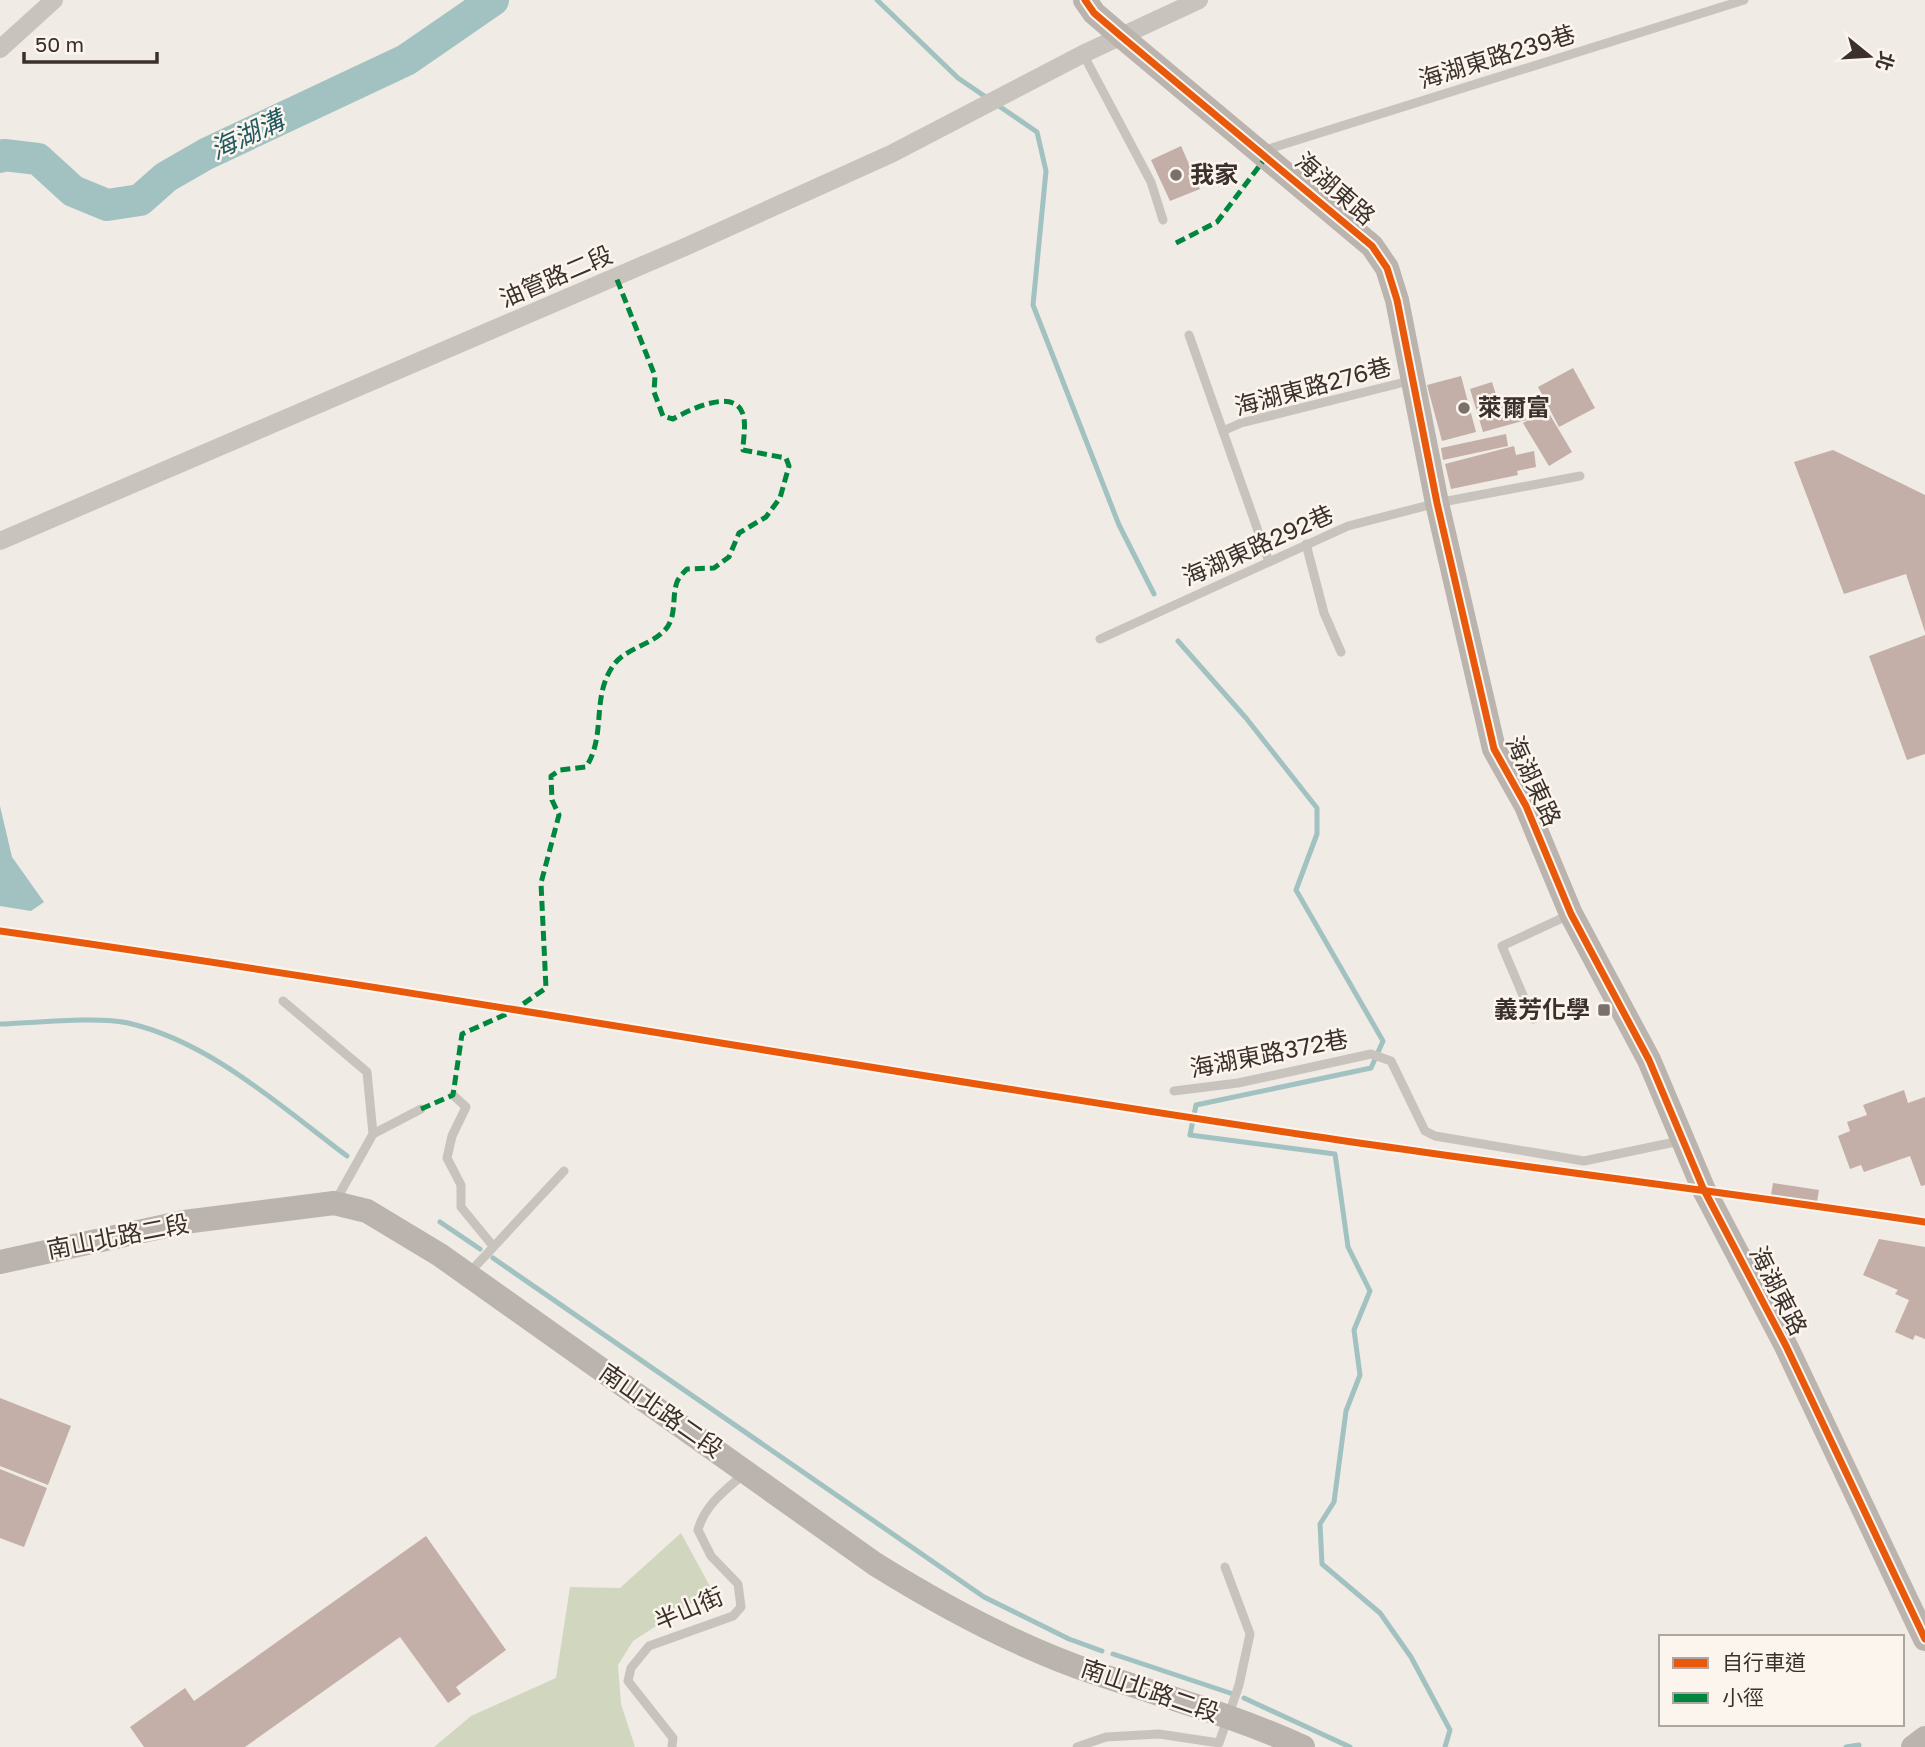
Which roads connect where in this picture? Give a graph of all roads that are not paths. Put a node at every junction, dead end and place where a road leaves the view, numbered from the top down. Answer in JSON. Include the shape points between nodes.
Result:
{"nodes":[{"id":1,"x":54,"y":0,"type":"edge"},
{"id":2,"x":1085,"y":0,"type":"edge"},
{"id":3,"x":1199,"y":0,"type":"edge"},
{"id":4,"x":1744,"y":0,"type":"edge"},
{"id":5,"x":1122,"y":37,"type":"junction"},
{"id":6,"x":0,"y":49,"type":"edge"},
{"id":7,"x":1083,"y":54,"type":"junction"},
{"id":8,"x":1261,"y":151,"type":"junction"},
{"id":9,"x":1163,"y":220,"type":"dead end"},
{"id":10,"x":1189,"y":335,"type":"dead end"},
{"id":11,"x":1414,"y":380,"type":"junction"},
{"id":12,"x":1223,"y":431,"type":"junction"},
{"id":13,"x":1580,"y":476,"type":"dead end"},
{"id":14,"x":1437,"y":503,"type":"junction"},
{"id":15,"x":0,"y":541,"type":"edge"},
{"id":16,"x":1306,"y":544,"type":"junction"},
{"id":17,"x":1269,"y":562,"type":"junction"},
{"id":18,"x":1100,"y":639,"type":"dead end"},
{"id":19,"x":1341,"y":652,"type":"dead end"},
{"id":20,"x":1571,"y":914,"type":"junction"},
{"id":21,"x":283,"y":1001,"type":"dead end"},
{"id":22,"x":1533,"y":1019,"type":"dead end"},
{"id":23,"x":1174,"y":1091,"type":"dead end"},
{"id":24,"x":453,"y":1095,"type":"dead end"},
{"id":25,"x":421,"y":1109,"type":"dead end"},
{"id":26,"x":373,"y":1133,"type":"junction"},
{"id":27,"x":1682,"y":1141,"type":"junction"},
{"id":28,"x":564,"y":1171,"type":"dead end"},
{"id":29,"x":334,"y":1203,"type":"junction"},
{"id":30,"x":493,"y":1247,"type":"junction"},
{"id":31,"x":0,"y":1262,"type":"edge"},
{"id":32,"x":467,"y":1274,"type":"junction"},
{"id":33,"x":746,"y":1472,"type":"junction"},
{"id":34,"x":1225,"y":1567,"type":"dead end"},
{"id":35,"x":1925,"y":1639,"type":"edge"},
{"id":36,"x":1228,"y":1717,"type":"junction"},
{"id":37,"x":1925,"y":1738,"type":"edge"},
{"id":38,"x":672,"y":1747,"type":"edge"},
{"id":39,"x":1077,"y":1747,"type":"edge"},
{"id":40,"x":1303,"y":1747,"type":"edge"},
{"id":41,"x":1913,"y":1747,"type":"edge"}],
"edges":[{"from":1,"to":6,"type":"street"},
{"from":2,"to":5,"type":"street","name":"海湖東路"},
{"from":3,"to":5,"type":"street","name":"油管路二段"},
{"from":4,"to":8,"type":"lane","name":"海湖東路239巷"},
{"from":5,"to":7,"type":"street","name":"油管路二段"},
{"from":5,"to":8,"type":"street","name":"海湖東路"},
{"from":7,"to":9,"type":"lane","via":[[1151,182]]},
{"from":7,"to":15,"type":"street","name":"油管路二段","via":[[891,154],[685,247]]},
{"from":8,"to":11,"type":"street","name":"海湖東路","via":[[1373,246],[1387,268],[1397,300]]},
{"from":10,"to":12,"type":"lane","name":"海湖東路276巷"},
{"from":11,"to":12,"type":"lane","name":"海湖東路276巷"},
{"from":11,"to":14,"type":"street","name":"海湖東路"},
{"from":12,"to":17,"type":"lane","name":"海湖東路276巷"},
{"from":13,"to":14,"type":"lane","name":"海湖東路292巷"},
{"from":14,"to":16,"type":"lane","name":"海湖東路292巷","via":[[1348,526]]},
{"from":14,"to":20,"type":"street","name":"海湖東路","via":[[1494,749],[1526,806]]},
{"from":16,"to":17,"type":"lane","name":"海湖東路292巷"},
{"from":16,"to":19,"type":"lane","via":[[1324,613]]},
{"from":17,"to":18,"type":"lane","name":"海湖東路292巷"},
{"from":20,"to":22,"type":"lane","via":[[1502,946]]},
{"from":20,"to":27,"type":"street","name":"海湖東路","via":[[1648,1060]]},
{"from":21,"to":26,"type":"lane","via":[[367,1072]]},
{"from":23,"to":27,"type":"lane","name":"海湖東路372巷","via":[[1238,1083],[1371,1054],[1391,1061],[1425,1130],[1435,1136],[1584,1161]]},
{"from":24,"to":30,"type":"lane","via":[[466,1107],[447,1157],[461,1185],[461,1207]]},
{"from":25,"to":26,"type":"lane"},
{"from":26,"to":29,"type":"lane"},
{"from":27,"to":35,"type":"street","name":"海湖東路","via":[[1786,1346]]},
{"from":28,"to":30,"type":"lane"},
{"from":29,"to":31,"type":"street","name":"南山北路二段","via":[[184,1222]]},
{"from":29,"to":32,"type":"street","name":"南山北路二段","via":[[367,1211],[399,1228]]},
{"from":30,"to":32,"type":"lane"},
{"from":32,"to":33,"type":"street","name":"南山北路二段"},
{"from":33,"to":36,"type":"street","name":"南山北路二段","via":[[875,1564],[954,1611],[1082,1668]]},
{"from":33,"to":38,"type":"lane","name":"半山街","via":[[712,1502],[698,1530],[711,1556],[738,1584],[741,1607],[733,1616],[649,1646],[631,1668],[628,1681],[673,1738]]},
{"from":34,"to":36,"type":"lane","via":[[1250,1634]]},
{"from":36,"to":39,"type":"lane","via":[[1219,1743],[1159,1734],[1106,1737]]},
{"from":36,"to":40,"type":"street","name":"南山北路二段"},
{"from":37,"to":41,"type":"street"}]}
